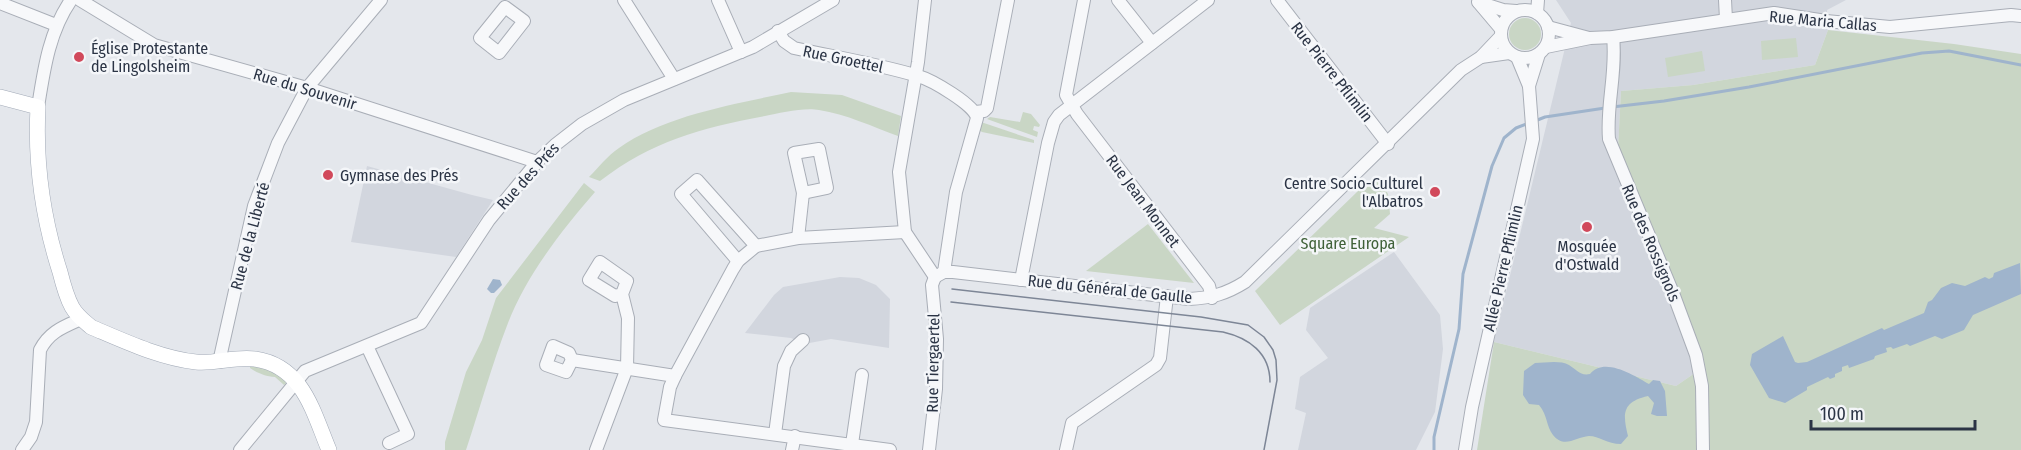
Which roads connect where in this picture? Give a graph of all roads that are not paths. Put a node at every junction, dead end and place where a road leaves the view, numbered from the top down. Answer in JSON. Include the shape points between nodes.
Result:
{"nodes":[{"id":1,"x":71,"y":0,"type":"edge"},
{"id":2,"x":80,"y":0,"type":"edge"},
{"id":3,"x":381,"y":0,"type":"edge"},
{"id":4,"x":624,"y":0,"type":"edge"},
{"id":5,"x":718,"y":0,"type":"edge"},
{"id":6,"x":833,"y":0,"type":"edge"},
{"id":7,"x":925,"y":0,"type":"edge"},
{"id":8,"x":1008,"y":0,"type":"edge"},
{"id":9,"x":1084,"y":0,"type":"edge"},
{"id":10,"x":1118,"y":0,"type":"edge"},
{"id":11,"x":1208,"y":0,"type":"edge"},
{"id":12,"x":1277,"y":0,"type":"edge"},
{"id":13,"x":1538,"y":0,"type":"edge"},
{"id":14,"x":1725,"y":0,"type":"edge"},
{"id":15,"x":1477,"y":1,"type":"edge"},
{"id":16,"x":0,"y":3,"type":"edge"},
{"id":17,"x":1521,"y":7,"type":"edge"},
{"id":18,"x":1537,"y":13,"type":"junction"},
{"id":19,"x":2021,"y":16,"type":"edge"},
{"id":20,"x":1726,"y":19,"type":"junction"},
{"id":21,"x":56,"y":26,"type":"junction"},
{"id":22,"x":1548,"y":27,"type":"junction"},
{"id":23,"x":778,"y":31,"type":"junction"},
{"id":24,"x":1500,"y":33,"type":"junction"},
{"id":25,"x":1613,"y":37,"type":"junction"},
{"id":26,"x":1590,"y":38,"type":"junction"},
{"id":27,"x":1152,"y":43,"type":"junction"},
{"id":28,"x":1542,"y":50,"type":"junction"},
{"id":29,"x":741,"y":52,"type":"junction"},
{"id":30,"x":1513,"y":55,"type":"junction"},
{"id":31,"x":1481,"y":57,"type":"junction"},
{"id":32,"x":915,"y":75,"type":"junction"},
{"id":33,"x":674,"y":80,"type":"junction"},
{"id":34,"x":1529,"y":86,"type":"junction"},
{"id":35,"x":307,"y":88,"type":"junction"},
{"id":36,"x":0,"y":97,"type":"edge"},
{"id":37,"x":1071,"y":105,"type":"junction"},
{"id":38,"x":0,"y":106,"type":"edge"},
{"id":39,"x":38,"y":112,"type":"junction"},
{"id":40,"x":976,"y":112,"type":"junction"},
{"id":41,"x":1388,"y":144,"type":"junction"},
{"id":42,"x":537,"y":162,"type":"junction"},
{"id":43,"x":803,"y":193,"type":"dead end"},
{"id":44,"x":905,"y":232,"type":"junction"},
{"id":45,"x":798,"y":238,"type":"junction"},
{"id":46,"x":756,"y":246,"type":"junction"},
{"id":47,"x":738,"y":261,"type":"junction"},
{"id":48,"x":939,"y":275,"type":"junction"},
{"id":49,"x":1021,"y":280,"type":"junction"},
{"id":50,"x":622,"y":294,"type":"dead end"},
{"id":51,"x":1167,"y":296,"type":"junction"},
{"id":52,"x":1212,"y":298,"type":"junction"},
{"id":53,"x":81,"y":319,"type":"junction"},
{"id":54,"x":801,"y":344,"type":"dead end"},
{"id":55,"x":367,"y":346,"type":"junction"},
{"id":56,"x":572,"y":360,"type":"dead end"},
{"id":57,"x":219,"y":362,"type":"junction"},
{"id":58,"x":627,"y":368,"type":"junction"},
{"id":59,"x":862,"y":375,"type":"dead end"},
{"id":60,"x":675,"y":376,"type":"junction"},
{"id":61,"x":297,"y":380,"type":"junction"},
{"id":62,"x":775,"y":434,"type":"junction"},
{"id":63,"x":795,"y":436,"type":"junction"},
{"id":64,"x":388,"y":443,"type":"dead end"},
{"id":65,"x":852,"y":444,"type":"junction"},
{"id":66,"x":866,"y":448,"type":"edge"},
{"id":67,"x":22,"y":450,"type":"edge"},
{"id":68,"x":240,"y":450,"type":"edge"},
{"id":69,"x":329,"y":450,"type":"edge"},
{"id":70,"x":596,"y":450,"type":"edge"},
{"id":71,"x":792,"y":450,"type":"edge"},
{"id":72,"x":890,"y":450,"type":"edge"},
{"id":73,"x":929,"y":450,"type":"edge"},
{"id":74,"x":1066,"y":450,"type":"edge"},
{"id":75,"x":1465,"y":450,"type":"edge"},
{"id":76,"x":1703,"y":450,"type":"edge"}],
"edges":[{"from":1,"to":21,"type":"street"},
{"from":2,"to":35,"type":"street","name":"Rue du Souvenir","via":[[154,45]]},
{"from":3,"to":35,"type":"street","name":"Rue de la Liberté"},
{"from":4,"to":33,"type":"street"},
{"from":5,"to":29,"type":"street"},
{"from":6,"to":23,"type":"street","name":"Rue des Prés"},
{"from":7,"to":32,"type":"street"},
{"from":8,"to":40,"type":"street","name":"Rue Tiergaertel","via":[[987,108]]},
{"from":9,"to":37,"type":"street","via":[[1066,95]]},
{"from":10,"to":27,"type":"street"},
{"from":11,"to":27,"type":"street"},
{"from":12,"to":41,"type":"street","name":"Rue Pierre Pflimlin"},
{"from":13,"to":18,"type":"street"},
{"from":14,"to":20,"type":"street"},
{"from":15,"to":17,"type":"street","via":[[1503,10]]},
{"from":15,"to":24,"type":"street"},
{"from":16,"to":21,"type":"street"},
{"from":17,"to":18,"type":"street"},
{"from":17,"to":24,"type":"street","via":[[1509,15]]},
{"from":18,"to":22,"type":"street"},
{"from":19,"to":20,"type":"street","name":"Rue Maria Callas","via":[[1890,27],[1774,13]]},
{"from":20,"to":25,"type":"street","name":"Rue Maria Callas"},
{"from":21,"to":39,"type":"street"},
{"from":22,"to":26,"type":"street","name":"Rue Maria Callas"},
{"from":22,"to":28,"type":"street","via":[[1548,40]]},
{"from":23,"to":29,"type":"street","name":"Rue des Prés"},
{"from":23,"to":32,"type":"street","name":"Rue Groettel","via":[[794,48]]},
{"from":24,"to":30,"type":"street","via":[[1504,48]]},
{"from":24,"to":31,"type":"street","name":"Rue du Général de Gaulle"},
{"from":25,"to":26,"type":"street","name":"Rue Maria Callas"},
{"from":25,"to":76,"type":"street","name":"Rue des Rossignols","via":[[1610,146],[1673,293],[1699,365]]},
{"from":26,"to":28,"type":"street","name":"Rue Maria Callas"},
{"from":27,"to":37,"type":"street"},
{"from":28,"to":30,"type":"street","via":[[1532,58]]},
{"from":28,"to":34,"type":"street","name":"Allée Pierre Pflimlin"},
{"from":29,"to":33,"type":"street","name":"Rue des Prés"},
{"from":30,"to":31,"type":"street","name":"Rue du Général de Gaulle"},
{"from":30,"to":34,"type":"street","name":"Allée Pierre Pflimlin"},
{"from":31,"to":41,"type":"street","name":"Rue du Général de Gaulle","via":[[1461,70]]},
{"from":32,"to":40,"type":"street"},
{"from":32,"to":44,"type":"street","via":[[899,172]]},
{"from":33,"to":42,"type":"street","name":"Rue des Prés","via":[[602,111]]},
{"from":34,"to":75,"type":"street","name":"Allée Pierre Pflimlin","via":[[1533,139]]},
{"from":35,"to":42,"type":"street","name":"Rue du Souvenir"},
{"from":35,"to":57,"type":"street","name":"Rue de la Liberté","via":[[278,143],[254,206]]},
{"from":36,"to":39,"type":"main road"},
{"from":37,"to":49,"type":"street","via":[[1054,122],[1048,143]]},
{"from":37,"to":52,"type":"street","name":"Rue Jean Monnet","via":[[1209,286]]},
{"from":38,"to":39,"type":"main road"},
{"from":39,"to":53,"type":"main road","via":[[40,176],[53,252],[72,307]]},
{"from":40,"to":48,"type":"street","name":"Rue Tiergaertel"},
{"from":41,"to":52,"type":"street","name":"Rue du Général de Gaulle","via":[[1245,282]]},
{"from":42,"to":55,"type":"street","name":"Rue des Prés","via":[[489,220],[421,323]]},
{"from":43,"to":45,"type":"street"},
{"from":44,"to":45,"type":"street"},
{"from":44,"to":48,"type":"street"},
{"from":45,"to":46,"type":"street"},
{"from":46,"to":47,"type":"street"},
{"from":46,"to":47,"type":"street","via":[[697,180],[681,194]]},
{"from":47,"to":60,"type":"street"},
{"from":48,"to":49,"type":"street","name":"Rue du Général de Gaulle"},
{"from":48,"to":73,"type":"street","name":"Rue Tiergaertel","via":[[932,285],[937,339]]},
{"from":49,"to":51,"type":"street","name":"Rue du Général de Gaulle"},
{"from":50,"to":58,"type":"street","via":[[628,318]]},
{"from":51,"to":52,"type":"street","name":"Rue du Général de Gaulle"},
{"from":51,"to":74,"type":"street","via":[[1156,365],[1072,423]]},
{"from":53,"to":57,"type":"main road","via":[[91,327],[176,359]]},
{"from":53,"to":67,"type":"street","via":[[55,330],[40,350],[36,422]]},
{"from":54,"to":62,"type":"street","via":[[790,351],[784,366]]},
{"from":55,"to":61,"type":"street","name":"Rue des Prés","via":[[304,371]]},
{"from":55,"to":64,"type":"street","via":[[408,434]]},
{"from":56,"to":58,"type":"street"},
{"from":57,"to":61,"type":"main road","via":[[254,358],[277,365]]},
{"from":58,"to":60,"type":"street"},
{"from":58,"to":70,"type":"street"},
{"from":59,"to":65,"type":"street"},
{"from":60,"to":62,"type":"street","via":[[664,420]]},
{"from":61,"to":68,"type":"street","name":"Rue des Prés"},
{"from":61,"to":69,"type":"main road"},
{"from":62,"to":63,"type":"street"},
{"from":63,"to":65,"type":"street"},
{"from":63,"to":71,"type":"street"},
{"from":65,"to":66,"type":"street"},
{"from":66,"to":72,"type":"street"}]}
